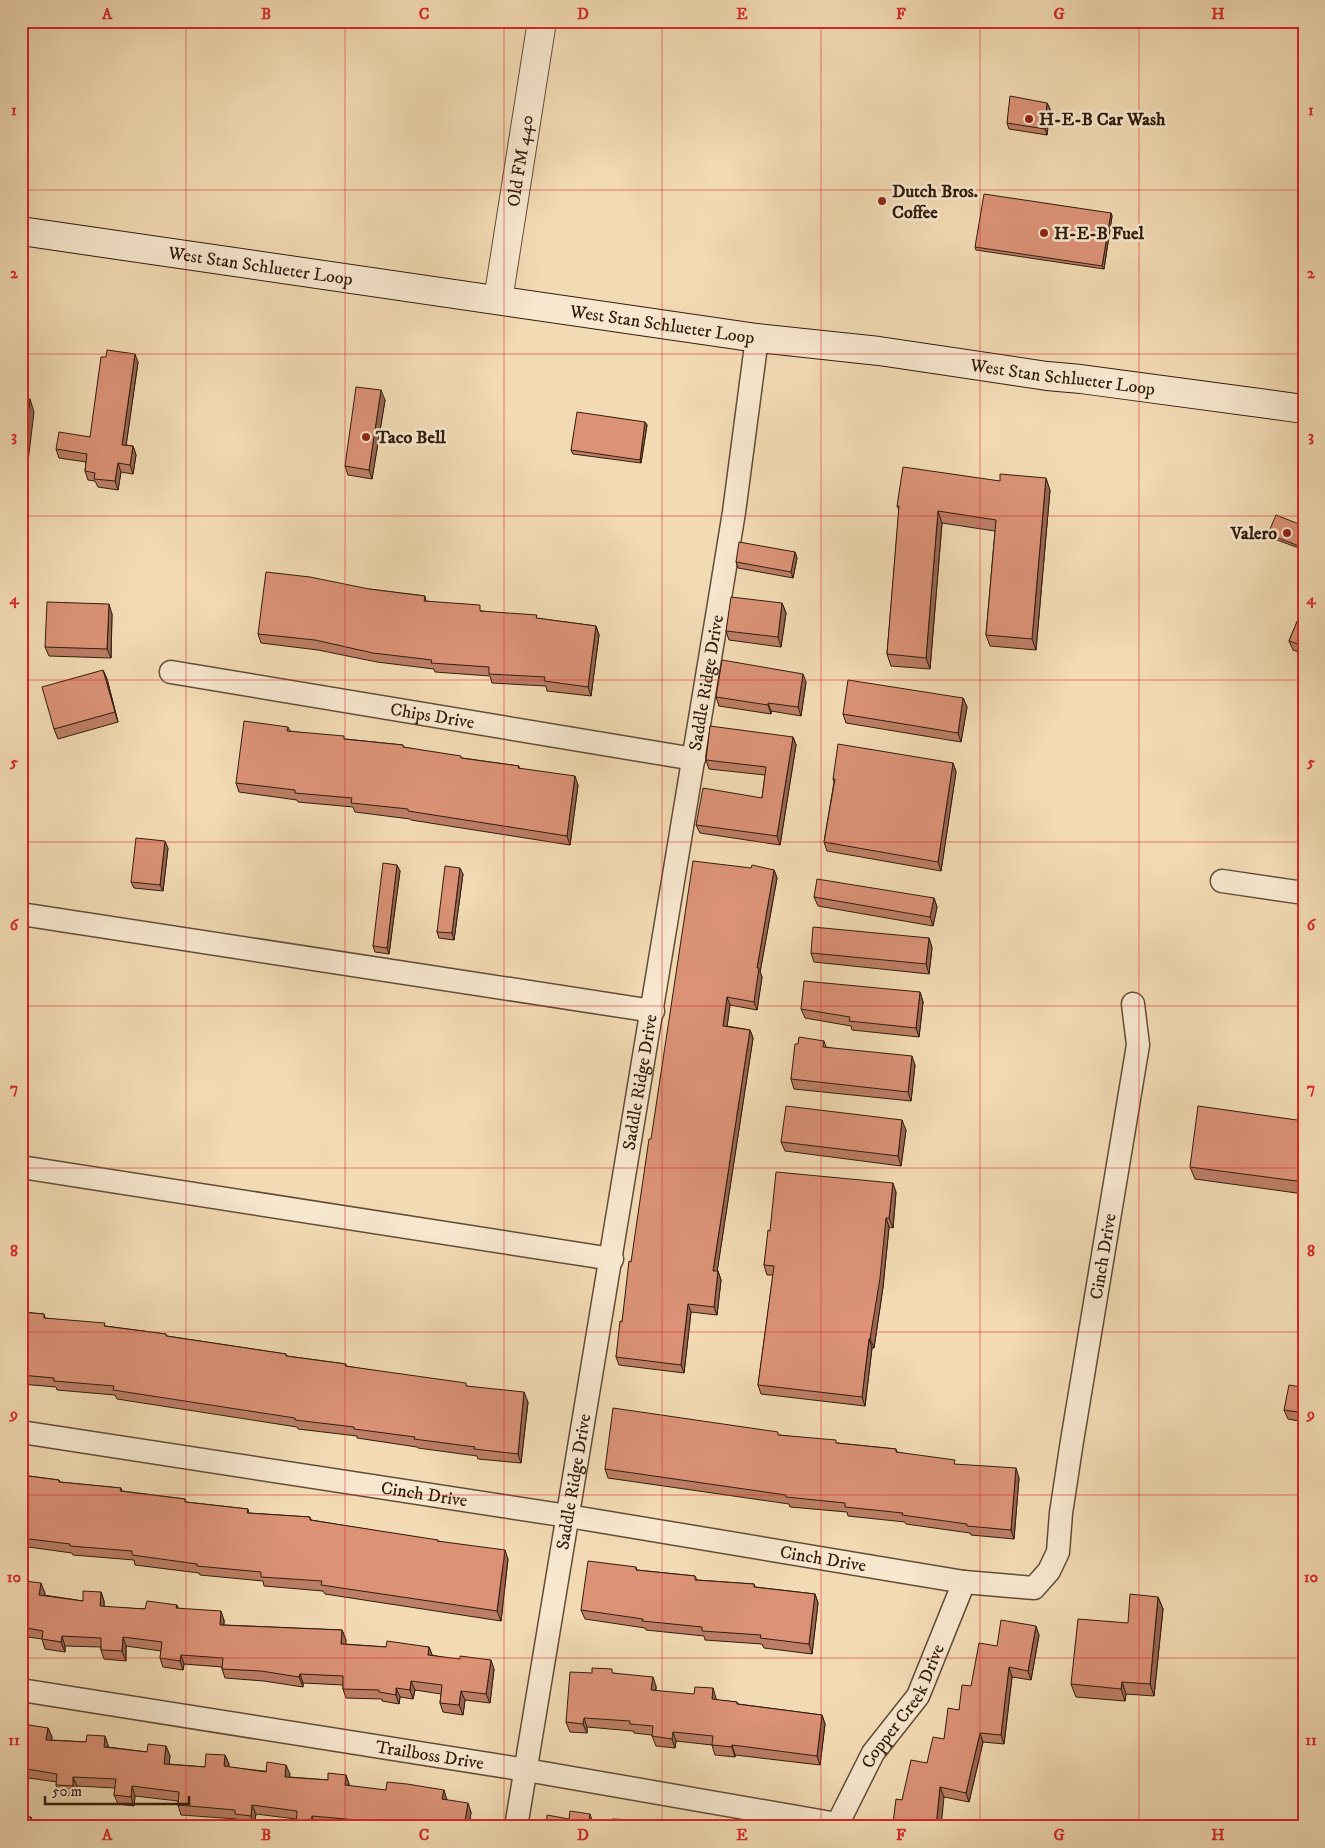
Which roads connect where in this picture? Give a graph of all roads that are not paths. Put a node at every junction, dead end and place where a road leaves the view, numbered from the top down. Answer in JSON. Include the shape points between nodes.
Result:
{"nodes":[{"id":1,"x":542,"y":21,"type":"edge"},
{"id":2,"x":21,"y":231,"type":"edge"},
{"id":3,"x":498,"y":300,"type":"junction"},
{"id":4,"x":757,"y":338,"type":"junction"},
{"id":5,"x":1304,"y":409,"type":"edge"},
{"id":6,"x":171,"y":672,"type":"dead end"},
{"id":7,"x":694,"y":758,"type":"junction"},
{"id":8,"x":1222,"y":881,"type":"dead end"},
{"id":9,"x":1304,"y":893,"type":"edge"},
{"id":10,"x":21,"y":914,"type":"edge"},
{"id":11,"x":1133,"y":1004,"type":"dead end"},
{"id":12,"x":653,"y":1011,"type":"junction"},
{"id":13,"x":21,"y":1167,"type":"edge"},
{"id":14,"x":612,"y":1259,"type":"junction"},
{"id":15,"x":21,"y":1432,"type":"edge"},
{"id":16,"x":568,"y":1516,"type":"junction"},
{"id":17,"x":964,"y":1582,"type":"junction"},
{"id":18,"x":21,"y":1690,"type":"edge"},
{"id":19,"x":526,"y":1770,"type":"junction"},
{"id":20,"x":836,"y":1825,"type":"edge"},
{"id":21,"x":516,"y":1827,"type":"edge"}],
"edges":[{"from":1,"to":3,"type":"main road","name":"Old FM 440"},
{"from":2,"to":3,"type":"main road","name":"West Stan Schlueter Loop"},
{"from":3,"to":4,"type":"main road","name":"West Stan Schlueter Loop"},
{"from":4,"to":5,"type":"main road","name":"West Stan Schlueter Loop","via":[[879,351]]},
{"from":4,"to":7,"type":"street","name":"Saddle Ridge Drive","via":[[734,512]]},
{"from":6,"to":7,"type":"street","name":"Chips Drive"},
{"from":7,"to":12,"type":"street","name":"Saddle Ridge Drive"},
{"from":8,"to":9,"type":"street"},
{"from":10,"to":12,"type":"street"},
{"from":11,"to":17,"type":"street","name":"Cinch Drive","via":[[1138,1045],[1066,1477],[1058,1552],[1049,1571],[1034,1588]]},
{"from":12,"to":14,"type":"street","name":"Saddle Ridge Drive"},
{"from":13,"to":14,"type":"street"},
{"from":14,"to":16,"type":"street","name":"Saddle Ridge Drive"},
{"from":15,"to":16,"type":"street","name":"Cinch Drive"},
{"from":16,"to":17,"type":"street","name":"Cinch Drive"},
{"from":16,"to":19,"type":"street","name":"Saddle Ridge Drive"},
{"from":17,"to":20,"type":"street","name":"Copper Creek Drive","via":[[918,1696],[873,1753]]},
{"from":18,"to":19,"type":"street","name":"Trailboss Drive"},
{"from":19,"to":20,"type":"street","name":"Trailboss Drive"},
{"from":19,"to":21,"type":"street","name":"Saddle Ridge Drive"}]}
